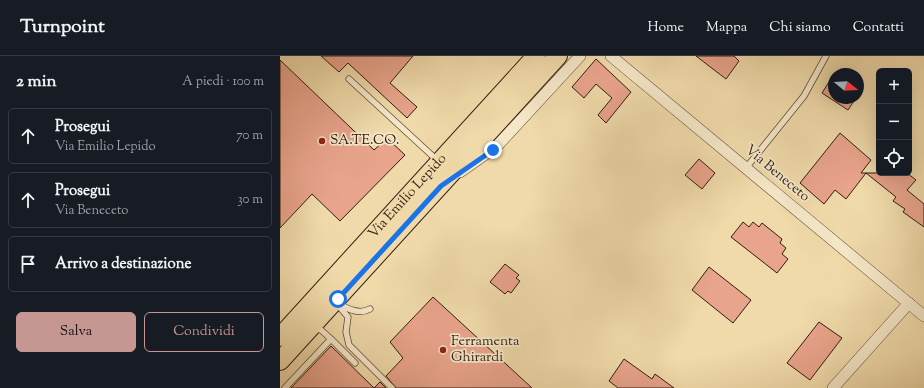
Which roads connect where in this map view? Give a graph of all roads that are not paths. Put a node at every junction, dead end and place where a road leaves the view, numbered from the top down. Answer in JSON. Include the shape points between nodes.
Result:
{"nodes":[{"id":1,"x":536,"y":56,"type":"edge"},
{"id":2,"x":558,"y":56,"type":"edge"},
{"id":3,"x":580,"y":56,"type":"edge"},
{"id":4,"x":611,"y":56,"type":"edge"},
{"id":5,"x":826,"y":56,"type":"edge"},
{"id":6,"x":349,"y":79,"type":"dead end"},
{"id":7,"x":439,"y":162,"type":"junction"},
{"id":8,"x":746,"y":168,"type":"junction"},
{"id":9,"x":437,"y":189,"type":"junction"},
{"id":10,"x":335,"y":302,"type":"junction"},
{"id":11,"x":909,"y":303,"type":"junction"},
{"id":12,"x":370,"y":308,"type":"dead end"},
{"id":13,"x":924,"y":316,"type":"edge"},
{"id":14,"x":312,"y":328,"type":"junction"},
{"id":15,"x":280,"y":337,"type":"edge"},
{"id":16,"x":330,"y":339,"type":"junction"},
{"id":17,"x":280,"y":361,"type":"edge"},
{"id":18,"x":355,"y":363,"type":"dead end"},
{"id":19,"x":285,"y":388,"type":"edge"},
{"id":20,"x":392,"y":388,"type":"edge"},
{"id":21,"x":833,"y":388,"type":"edge"}],
"edges":[{"from":1,"to":7,"type":"main road","name":"Via Emilio Lepido"},
{"from":2,"to":9,"type":"main road","name":"Via Emilio Lepido"},
{"from":3,"to":9,"type":"street","via":[[493,150],[452,176]]},
{"from":4,"to":8,"type":"street","name":"Via Beneceto"},
{"from":5,"to":8,"type":"lane","via":[[804,96]]},
{"from":6,"to":7,"type":"lane"},
{"from":7,"to":15,"type":"main road","name":"Via Emilio Lepido"},
{"from":8,"to":11,"type":"street","name":"Via Beneceto"},
{"from":9,"to":10,"type":"main road","name":"Via Emilio Lepido"},
{"from":10,"to":12,"type":"lane","via":[[350,310],[364,312]]},
{"from":10,"to":14,"type":"main road","name":"Via Emilio Lepido"},
{"from":10,"to":20,"type":"lane","via":[[348,318],[346,332],[349,345]]},
{"from":11,"to":13,"type":"street","name":"Via Beneceto"},
{"from":11,"to":21,"type":"street"},
{"from":14,"to":16,"type":"lane","via":[[321,330]]},
{"from":14,"to":17,"type":"main road","name":"Via Emilio Lepido"},
{"from":16,"to":18,"type":"lane"},
{"from":16,"to":19,"type":"lane"}]}
